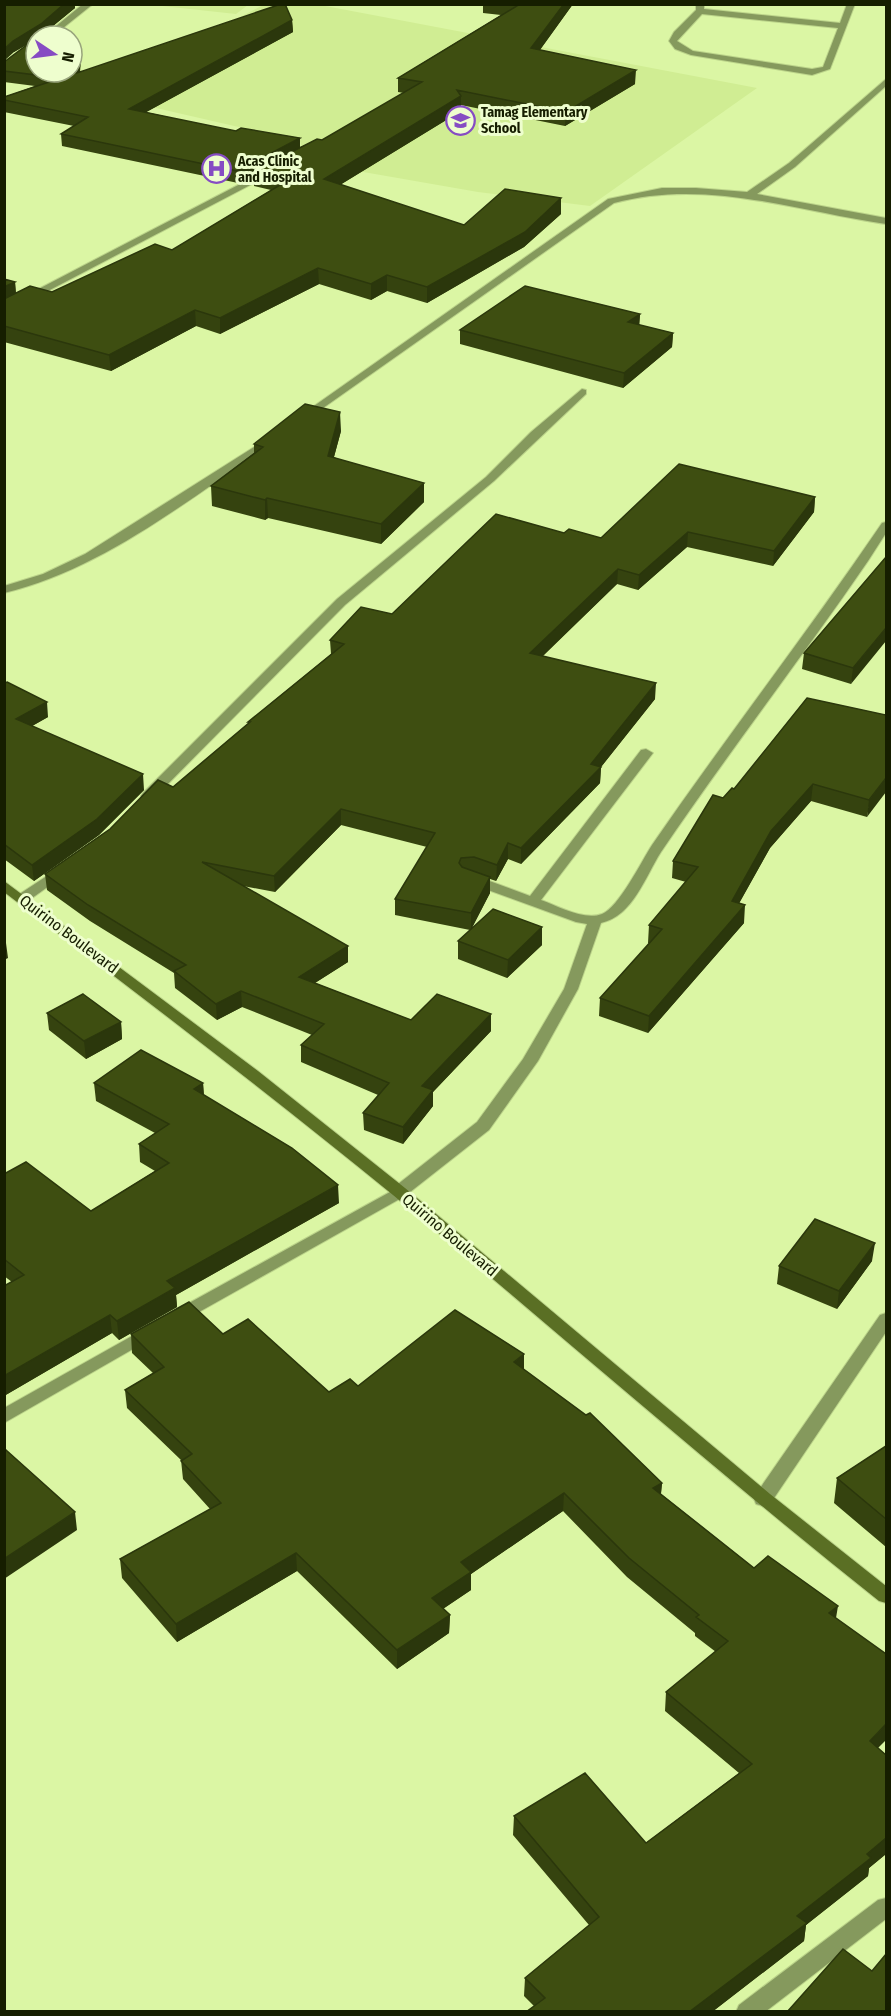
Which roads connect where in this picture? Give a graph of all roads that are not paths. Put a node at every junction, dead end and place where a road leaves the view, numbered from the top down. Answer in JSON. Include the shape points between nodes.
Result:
{"nodes":[{"id":1,"x":89,"y":4,"type":"edge"},
{"id":2,"x":850,"y":4,"type":"edge"},
{"id":3,"x":700,"y":8,"type":"edge"},
{"id":4,"x":63,"y":24,"type":"edge"},
{"id":5,"x":843,"y":26,"type":"junction"},
{"id":6,"x":886,"y":82,"type":"edge"},
{"id":7,"x":276,"y":169,"type":"edge"},
{"id":8,"x":749,"y":195,"type":"junction"},
{"id":9,"x":886,"y":221,"type":"edge"},
{"id":10,"x":4,"y":311,"type":"edge"},
{"id":11,"x":582,"y":392,"type":"dead end"},
{"id":12,"x":293,"y":424,"type":"edge"},
{"id":13,"x":283,"y":431,"type":"edge"},
{"id":14,"x":886,"y":525,"type":"edge"},
{"id":15,"x":4,"y":590,"type":"edge"},
{"id":16,"x":646,"y":753,"type":"dead end"},
{"id":17,"x":138,"y":807,"type":"edge"},
{"id":18,"x":77,"y":859,"type":"edge"},
{"id":19,"x":468,"y":878,"type":"edge"},
{"id":20,"x":4,"y":885,"type":"edge"},
{"id":21,"x":22,"y":898,"type":"junction"},
{"id":22,"x":533,"y":901,"type":"junction"},
{"id":23,"x":596,"y":921,"type":"junction"},
{"id":24,"x":399,"y":1192,"type":"junction"},
{"id":25,"x":886,"y":1319,"type":"edge"},
{"id":26,"x":4,"y":1417,"type":"edge"},
{"id":27,"x":763,"y":1499,"type":"junction"},
{"id":28,"x":886,"y":1596,"type":"edge"},
{"id":29,"x":886,"y":1907,"type":"edge"},
{"id":30,"x":747,"y":2012,"type":"edge"}],
"edges":[{"from":1,"to":4,"type":"street"},
{"from":2,"to":5,"type":"street"},
{"from":3,"to":5,"type":"street"},
{"from":3,"to":5,"type":"street","via":[[673,41],[678,47],[804,71],[826,69]]},
{"from":6,"to":8,"type":"street","via":[[792,165]]},
{"from":7,"to":10,"type":"street"},
{"from":8,"to":9,"type":"street"},
{"from":8,"to":12,"type":"street","via":[[692,189],[632,194],[611,201]]},
{"from":11,"to":17,"type":"street","via":[[490,479],[341,602]]},
{"from":13,"to":15,"type":"street","via":[[130,532],[64,569]]},
{"from":14,"to":23,"type":"street","via":[[835,603],[641,872],[626,900],[606,919]]},
{"from":16,"to":22,"type":"street"},
{"from":18,"to":21,"type":"street"},
{"from":19,"to":22,"type":"street"},
{"from":20,"to":21,"type":"main road","name":"Quirino Boulevard"},
{"from":21,"to":24,"type":"main road","name":"Quirino Boulevard","via":[[253,1074]]},
{"from":22,"to":23,"type":"street"},
{"from":23,"to":24,"type":"street","via":[[571,989],[530,1060],[483,1126]]},
{"from":24,"to":26,"type":"street"},
{"from":24,"to":27,"type":"main road","name":"Quirino Boulevard"},
{"from":25,"to":27,"type":"street"},
{"from":27,"to":28,"type":"main road","name":"Quirino Boulevard"},
{"from":29,"to":30,"type":"street"}]}
